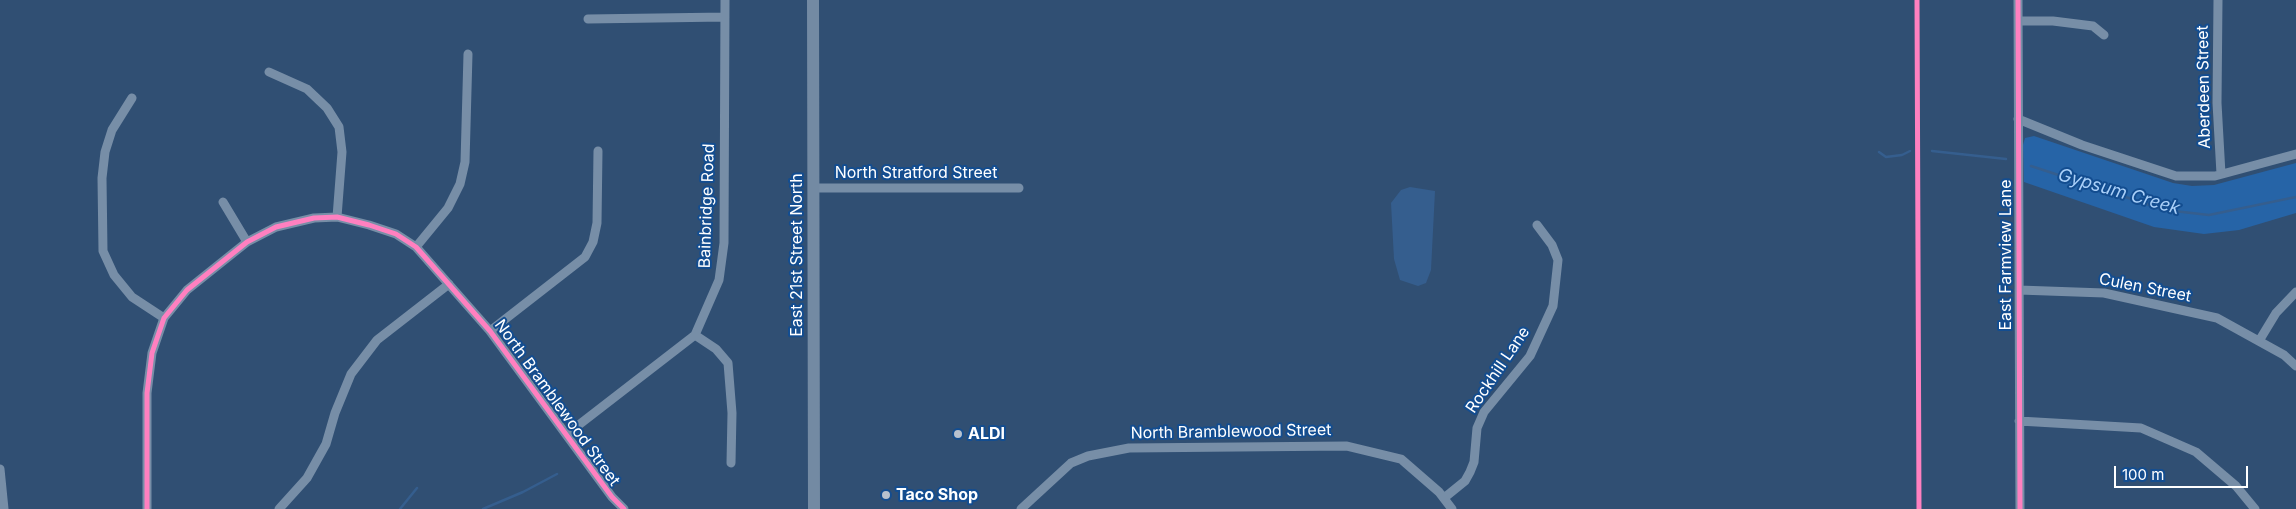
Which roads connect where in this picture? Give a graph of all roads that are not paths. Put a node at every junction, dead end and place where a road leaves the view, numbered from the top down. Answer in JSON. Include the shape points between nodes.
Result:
{"nodes":[{"id":1,"x":725,"y":0,"type":"edge"},
{"id":2,"x":813,"y":0,"type":"edge"},
{"id":3,"x":2018,"y":0,"type":"edge"},
{"id":4,"x":2218,"y":0,"type":"edge"},
{"id":5,"x":724,"y":17,"type":"junction"},
{"id":6,"x":588,"y":19,"type":"dead end"},
{"id":7,"x":2019,"y":21,"type":"junction"},
{"id":8,"x":2104,"y":36,"type":"dead end"},
{"id":9,"x":468,"y":54,"type":"dead end"},
{"id":10,"x":269,"y":72,"type":"dead end"},
{"id":11,"x":132,"y":98,"type":"dead end"},
{"id":12,"x":2018,"y":119,"type":"junction"},
{"id":13,"x":598,"y":151,"type":"dead end"},
{"id":14,"x":2296,"y":154,"type":"edge"},
{"id":15,"x":2221,"y":174,"type":"junction"},
{"id":16,"x":813,"y":188,"type":"junction"},
{"id":17,"x":1020,"y":188,"type":"dead end"},
{"id":18,"x":222,"y":202,"type":"dead end"},
{"id":19,"x":337,"y":217,"type":"junction"},
{"id":20,"x":1538,"y":225,"type":"dead end"},
{"id":21,"x":247,"y":242,"type":"junction"},
{"id":22,"x":416,"y":247,"type":"junction"},
{"id":23,"x":449,"y":284,"type":"junction"},
{"id":24,"x":2019,"y":290,"type":"junction"},
{"id":25,"x":2296,"y":292,"type":"edge"},
{"id":26,"x":164,"y":318,"type":"junction"},
{"id":27,"x":490,"y":331,"type":"junction"},
{"id":28,"x":695,"y":335,"type":"junction"},
{"id":29,"x":2259,"y":341,"type":"junction"},
{"id":30,"x":2296,"y":366,"type":"edge"},
{"id":31,"x":2019,"y":421,"type":"junction"},
{"id":32,"x":567,"y":434,"type":"junction"},
{"id":33,"x":732,"y":464,"type":"dead end"},
{"id":34,"x":0,"y":469,"type":"edge"},
{"id":35,"x":1444,"y":498,"type":"junction"},
{"id":36,"x":3,"y":503,"type":"edge"},
{"id":37,"x":147,"y":509,"type":"edge"},
{"id":38,"x":279,"y":509,"type":"edge"},
{"id":39,"x":624,"y":509,"type":"edge"},
{"id":40,"x":814,"y":509,"type":"edge"},
{"id":41,"x":1021,"y":509,"type":"edge"},
{"id":42,"x":1452,"y":509,"type":"edge"},
{"id":43,"x":2020,"y":509,"type":"edge"},
{"id":44,"x":2255,"y":509,"type":"edge"}],
"edges":[{"from":1,"to":5,"type":"street","name":"Bainbridge Road"},
{"from":2,"to":16,"type":"main road","name":"East 21st Street North"},
{"from":3,"to":7,"type":"street","name":"East Farmview Lane"},
{"from":4,"to":15,"type":"street","name":"Aberdeen Street","via":[[2217,103]]},
{"from":5,"to":6,"type":"street"},
{"from":5,"to":28,"type":"street","name":"Bainbridge Road","via":[[724,243],[719,280]]},
{"from":7,"to":8,"type":"street","via":[[2093,26]]},
{"from":7,"to":12,"type":"street","name":"East Farmview Lane"},
{"from":9,"to":22,"type":"street","via":[[465,162],[460,184],[448,208]]},
{"from":10,"to":19,"type":"street","via":[[306,89],[327,108],[339,127],[342,152]]},
{"from":11,"to":26,"type":"street","via":[[112,130],[104,152],[103,251],[114,275],[132,297]]},
{"from":12,"to":15,"type":"street","via":[[2082,145],[2176,176]]},
{"from":12,"to":24,"type":"street","name":"East Farmview Lane"},
{"from":13,"to":27,"type":"street","via":[[597,223],[593,242],[585,257]]},
{"from":14,"to":15,"type":"street"},
{"from":16,"to":17,"type":"street","name":"North Stratford Street"},
{"from":16,"to":40,"type":"main road","name":"East 21st Street North"},
{"from":18,"to":21,"type":"street"},
{"from":19,"to":21,"type":"street","name":"North Bramblewood Street","via":[[314,218],[276,227]]},
{"from":19,"to":22,"type":"street","name":"North Bramblewood Street","via":[[396,234]]},
{"from":20,"to":35,"type":"street","name":"Rockhill Lane","via":[[1558,260],[1553,306],[1530,356],[1484,412],[1477,428],[1470,472]]},
{"from":21,"to":26,"type":"street","name":"North Bramblewood Street","via":[[187,290]]},
{"from":22,"to":23,"type":"street","name":"North Bramblewood Street"},
{"from":23,"to":27,"type":"street","name":"North Bramblewood Street"},
{"from":23,"to":38,"type":"street","via":[[377,340],[351,374],[321,453],[307,478]]},
{"from":24,"to":29,"type":"street","name":"Culen Street","via":[[2104,292],[2217,318]]},
{"from":24,"to":31,"type":"street","name":"East Farmview Lane"},
{"from":25,"to":29,"type":"street","via":[[2276,313]]},
{"from":26,"to":37,"type":"street","name":"North Bramblewood Street","via":[[152,353],[147,393]]},
{"from":27,"to":32,"type":"street","name":"North Bramblewood Street"},
{"from":28,"to":32,"type":"street","name":"Bainbridge Road"},
{"from":28,"to":33,"type":"street","via":[[716,349],[728,363]]},
{"from":29,"to":30,"type":"street","name":"Culen Street"},
{"from":31,"to":43,"type":"street","name":"East Farmview Lane"},
{"from":31,"to":44,"type":"street","via":[[2141,428],[2196,452],[2236,486]]},
{"from":32,"to":39,"type":"street","name":"North Bramblewood Street"},
{"from":34,"to":36,"type":"street"},
{"from":35,"to":41,"type":"street","name":"North Bramblewood Street","via":[[1401,460],[1347,446],[1129,448],[1088,456],[1071,463]]},
{"from":35,"to":42,"type":"street","name":"North Bramblewood Street"}]}
